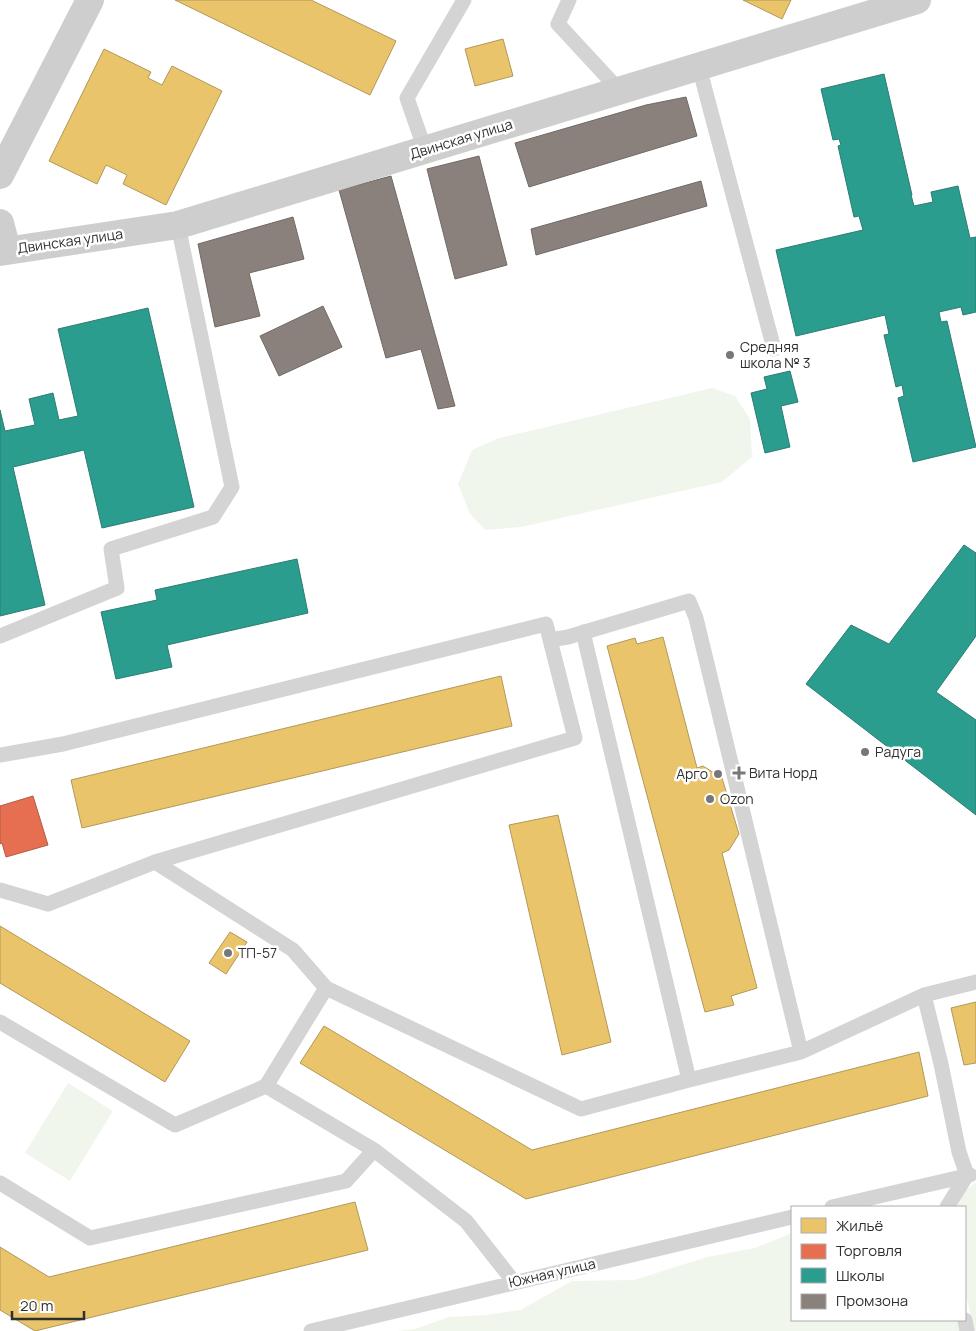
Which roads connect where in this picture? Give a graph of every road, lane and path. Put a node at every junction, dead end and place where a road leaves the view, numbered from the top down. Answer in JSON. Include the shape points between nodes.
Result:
{"nodes":[{"id":1,"x":90,"y":0,"type":"edge"},
{"id":2,"x":464,"y":0,"type":"edge"},
{"id":3,"x":569,"y":0,"type":"edge"},
{"id":4,"x":917,"y":0,"type":"edge"},
{"id":5,"x":699,"y":67,"type":"junction"},
{"id":6,"x":620,"y":91,"type":"junction"},
{"id":7,"x":425,"y":150,"type":"junction"},
{"id":8,"x":0,"y":175,"type":"edge"},
{"id":9,"x":0,"y":223,"type":"edge"},
{"id":10,"x":178,"y":225,"type":"junction"},
{"id":11,"x":4,"y":251,"type":"edge"},
{"id":12,"x":774,"y":348,"type":"dead end"},
{"id":13,"x":583,"y":632,"type":"junction"},
{"id":14,"x":0,"y":636,"type":"edge"},
{"id":15,"x":550,"y":640,"type":"junction"},
{"id":16,"x":0,"y":755,"type":"edge"},
{"id":17,"x":155,"y":862,"type":"junction"},
{"id":18,"x":0,"y":890,"type":"edge"},
{"id":19,"x":976,"y":982,"type":"edge"},
{"id":20,"x":326,"y":988,"type":"junction"},
{"id":21,"x":924,"y":995,"type":"junction"},
{"id":22,"x":0,"y":1022,"type":"edge"},
{"id":23,"x":801,"y":1052,"type":"junction"},
{"id":24,"x":689,"y":1080,"type":"junction"},
{"id":25,"x":266,"y":1086,"type":"junction"},
{"id":26,"x":374,"y":1150,"type":"junction"},
{"id":27,"x":971,"y":1174,"type":"edge"},
{"id":28,"x":0,"y":1183,"type":"edge"},
{"id":29,"x":836,"y":1206,"type":"edge"},
{"id":30,"x":948,"y":1206,"type":"edge"},
{"id":31,"x":791,"y":1216,"type":"edge"},
{"id":32,"x":514,"y":1282,"type":"junction"},
{"id":33,"x":311,"y":1331,"type":"edge"}],
"edges":[{"from":1,"to":8,"type":"street"},
{"from":2,"to":7,"type":"lane","via":[[407,98]]},
{"from":3,"to":6,"type":"lane","via":[[558,24]]},
{"from":4,"to":5,"type":"street","name":"Двинская улица"},
{"from":5,"to":6,"type":"street","name":"Двинская улица"},
{"from":5,"to":12,"type":"lane"},
{"from":6,"to":7,"type":"street","name":"Двинская улица"},
{"from":7,"to":10,"type":"street","name":"Двинская улица"},
{"from":9,"to":11,"type":"street"},
{"from":10,"to":11,"type":"street","name":"Двинская улица"},
{"from":10,"to":14,"type":"lane","via":[[232,487],[213,517],[110,549],[117,588]]},
{"from":13,"to":15,"type":"lane"},
{"from":13,"to":23,"type":"lane","via":[[689,601],[694,610]]},
{"from":13,"to":24,"type":"lane"},
{"from":15,"to":16,"type":"lane","via":[[546,624],[63,744]]},
{"from":15,"to":17,"type":"lane","via":[[575,738]]},
{"from":17,"to":18,"type":"lane","via":[[48,904]]},
{"from":17,"to":20,"type":"lane","via":[[294,950]]},
{"from":19,"to":21,"type":"lane"},
{"from":20,"to":24,"type":"lane","via":[[581,1110]]},
{"from":20,"to":25,"type":"lane"},
{"from":21,"to":23,"type":"lane"},
{"from":21,"to":27,"type":"lane","via":[[959,1152]]},
{"from":22,"to":25,"type":"lane","via":[[176,1125]]},
{"from":23,"to":24,"type":"lane"},
{"from":25,"to":26,"type":"lane"},
{"from":26,"to":28,"type":"lane","via":[[346,1181],[90,1238]]},
{"from":26,"to":32,"type":"lane","via":[[466,1221]]},
{"from":27,"to":29,"type":"lane"},
{"from":27,"to":30,"type":"lane"},
{"from":31,"to":32,"type":"lane","name":"Южная улица"},
{"from":32,"to":33,"type":"lane","name":"Южная улица"}]}
